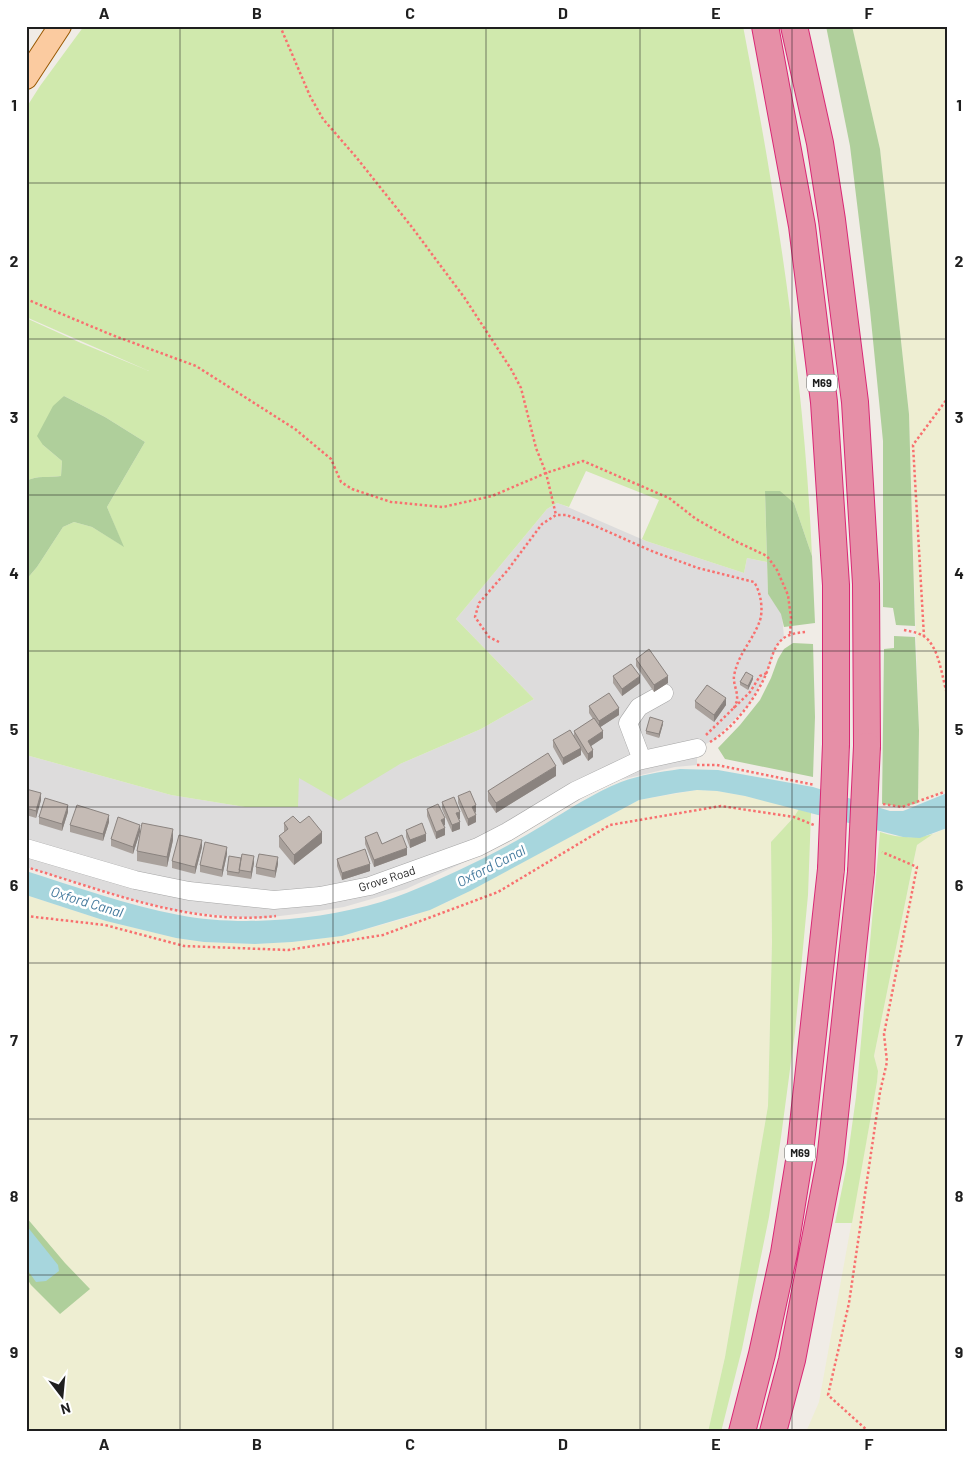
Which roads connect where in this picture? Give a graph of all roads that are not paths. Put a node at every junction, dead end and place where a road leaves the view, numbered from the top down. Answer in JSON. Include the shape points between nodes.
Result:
{"nodes":[{"id":1,"x":60,"y":26,"type":"edge"},
{"id":2,"x":764,"y":26,"type":"edge"},
{"id":3,"x":794,"y":29,"type":"edge"},
{"id":4,"x":26,"y":78,"type":"edge"},
{"id":5,"x":664,"y":693,"type":"dead end"},
{"id":6,"x":697,"y":748,"type":"road end"},
{"id":7,"x":642,"y":760,"type":"junction"},
{"id":8,"x":26,"y":848,"type":"edge"},
{"id":9,"x":742,"y":1432,"type":"edge"},
{"id":10,"x":773,"y":1432,"type":"edge"}],
"edges":[{"from":1,"to":4,"type":"main road"},
{"from":2,"to":9,"type":"highway","number":"M69","bridge":true,"via":[[802,226],[824,402],[836,585],[836,744],[831,869],[799,1161],[784,1252]]},
{"from":3,"to":10,"type":"highway","number":"M69","bridge":true,"via":[[820,143],[855,402],[866,584],[867,746],[861,872],[830,1161],[792,1360]]},
{"from":5,"to":7,"type":"street","via":[[639,707],[628,723]]},
{"from":6,"to":7,"type":"street","name":"Grove Road"},
{"from":7,"to":8,"type":"street","name":"Grove Road","via":[[575,791],[478,847],[370,886],[320,896],[274,900],[190,891],[135,880]]}]}
